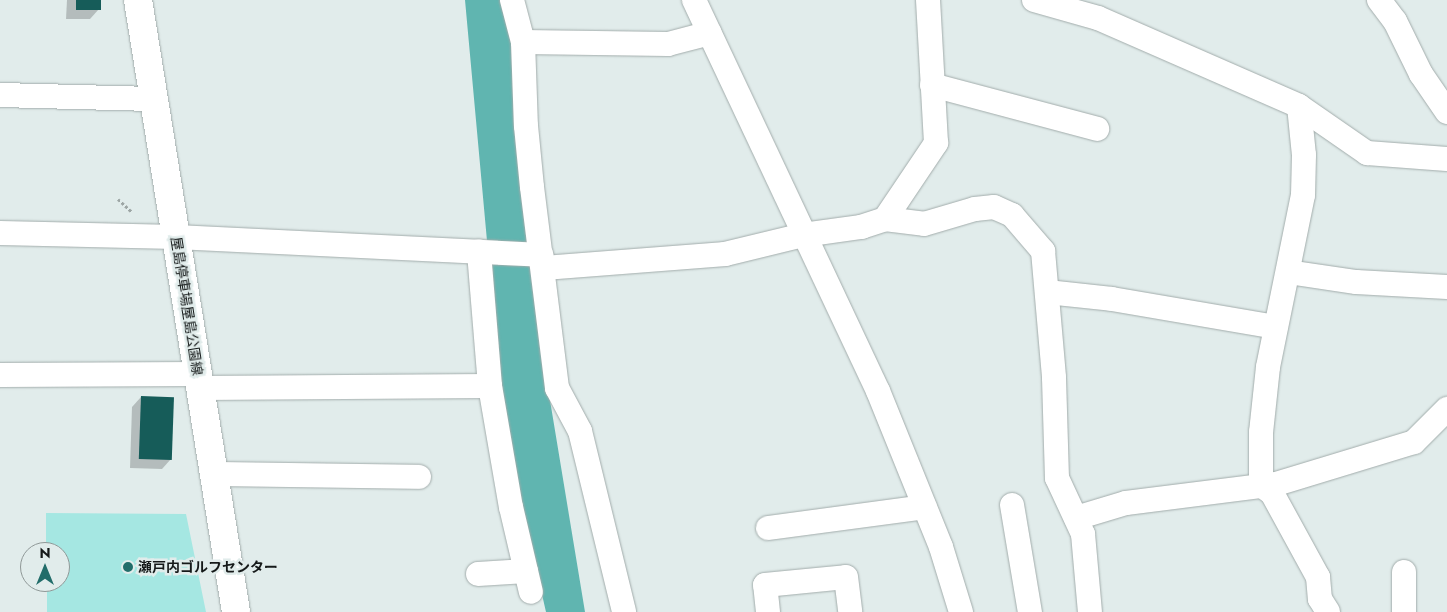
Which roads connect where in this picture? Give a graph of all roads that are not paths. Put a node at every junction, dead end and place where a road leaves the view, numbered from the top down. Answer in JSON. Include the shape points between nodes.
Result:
{"nodes":[{"id":1,"x":138,"y":0,"type":"edge"},
{"id":2,"x":512,"y":0,"type":"edge"},
{"id":3,"x":694,"y":0,"type":"edge"},
{"id":4,"x":928,"y":0,"type":"edge"},
{"id":5,"x":1034,"y":0,"type":"edge"},
{"id":6,"x":1379,"y":0,"type":"edge"},
{"id":7,"x":710,"y":33,"type":"junction"},
{"id":8,"x":524,"y":42,"type":"junction"},
{"id":9,"x":932,"y":84,"type":"junction"},
{"id":10,"x":0,"y":95,"type":"edge"},
{"id":11,"x":152,"y":99,"type":"junction"},
{"id":12,"x":1299,"y":106,"type":"junction"},
{"id":13,"x":1447,"y":112,"type":"edge"},
{"id":14,"x":1097,"y":129,"type":"dead end"},
{"id":15,"x":1447,"y":158,"type":"edge"},
{"id":16,"x":885,"y":218,"type":"junction"},
{"id":17,"x":0,"y":233,"type":"edge"},
{"id":18,"x":803,"y":236,"type":"junction"},
{"id":19,"x":176,"y":237,"type":"junction"},
{"id":20,"x":482,"y":251,"type":"junction"},
{"id":21,"x":540,"y":259,"type":"junction"},
{"id":22,"x":1288,"y":272,"type":"junction"},
{"id":23,"x":1447,"y":287,"type":"edge"},
{"id":24,"x":1047,"y":292,"type":"junction"},
{"id":25,"x":1276,"y":327,"type":"junction"},
{"id":26,"x":0,"y":375,"type":"edge"},
{"id":27,"x":198,"y":381,"type":"junction"},
{"id":28,"x":490,"y":386,"type":"junction"},
{"id":29,"x":1447,"y":409,"type":"edge"},
{"id":30,"x":212,"y":474,"type":"junction"},
{"id":31,"x":419,"y":477,"type":"dead end"},
{"id":32,"x":1261,"y":485,"type":"junction"},
{"id":33,"x":1012,"y":505,"type":"dead end"},
{"id":34,"x":925,"y":507,"type":"junction"},
{"id":35,"x":1076,"y":518,"type":"junction"},
{"id":36,"x":768,"y":528,"type":"dead end"},
{"id":37,"x":1404,"y":572,"type":"dead end"},
{"id":38,"x":478,"y":574,"type":"dead end"},
{"id":39,"x":236,"y":612,"type":"edge"},
{"id":40,"x":624,"y":612,"type":"edge"},
{"id":41,"x":768,"y":612,"type":"edge"},
{"id":42,"x":850,"y":612,"type":"edge"},
{"id":43,"x":961,"y":612,"type":"edge"},
{"id":44,"x":1030,"y":612,"type":"edge"},
{"id":45,"x":1090,"y":612,"type":"edge"},
{"id":46,"x":1328,"y":612,"type":"edge"},
{"id":47,"x":1404,"y":612,"type":"edge"}],
"edges":[{"from":1,"to":11,"type":"main road","name":"屋島停車場屋島公園線"},
{"from":2,"to":8,"type":"street"},
{"from":3,"to":7,"type":"street"},
{"from":4,"to":9,"type":"street"},
{"from":5,"to":12,"type":"street","via":[[1098,18]]},
{"from":6,"to":13,"type":"street","via":[[1395,21],[1421,74]]},
{"from":7,"to":8,"type":"street","via":[[668,44]]},
{"from":7,"to":18,"type":"street"},
{"from":8,"to":21,"type":"street","via":[[526,126]]},
{"from":9,"to":14,"type":"street"},
{"from":9,"to":16,"type":"street","via":[[936,143]]},
{"from":10,"to":11,"type":"street"},
{"from":11,"to":19,"type":"main road","name":"屋島停車場屋島公園線"},
{"from":12,"to":15,"type":"street","via":[[1368,153]]},
{"from":12,"to":22,"type":"street","via":[[1304,155],[1303,195]]},
{"from":16,"to":18,"type":"street","via":[[861,227]]},
{"from":16,"to":24,"type":"street","via":[[924,224],[975,209],[994,207],[1012,216],[1043,251]]},
{"from":17,"to":19,"type":"street"},
{"from":18,"to":21,"type":"street","via":[[725,254]]},
{"from":18,"to":34,"type":"street","via":[[823,271],[878,391]]},
{"from":19,"to":20,"type":"street"},
{"from":19,"to":27,"type":"main road","name":"屋島停車場屋島公園線"},
{"from":20,"to":21,"type":"street"},
{"from":20,"to":28,"type":"street"},
{"from":21,"to":40,"type":"street","via":[[557,388],[580,431]]},
{"from":22,"to":23,"type":"street","via":[[1356,282]]},
{"from":22,"to":25,"type":"street"},
{"from":24,"to":25,"type":"street","via":[[1112,299]]},
{"from":24,"to":35,"type":"street","via":[[1057,478]]},
{"from":25,"to":32,"type":"street","via":[[1261,432]]},
{"from":26,"to":27,"type":"street"},
{"from":27,"to":28,"type":"street"},
{"from":27,"to":30,"type":"main road","name":"屋島停車場屋島公園線"},
{"from":28,"to":38,"type":"street","via":[[511,507],[529,582]]},
{"from":29,"to":32,"type":"street","via":[[1414,442],[1276,484]]},
{"from":30,"to":31,"type":"street"},
{"from":30,"to":39,"type":"main road","name":"屋島停車場屋島公園線"},
{"from":32,"to":35,"type":"street","via":[[1126,504]]},
{"from":32,"to":46,"type":"street","via":[[1272,493],[1318,577],[1320,599]]},
{"from":33,"to":44,"type":"street"},
{"from":34,"to":36,"type":"street"},
{"from":34,"to":43,"type":"street"},
{"from":35,"to":45,"type":"street","via":[[1083,534]]},
{"from":37,"to":47,"type":"street"},
{"from":41,"to":42,"type":"street","via":[[765,585],[846,577]]}]}
